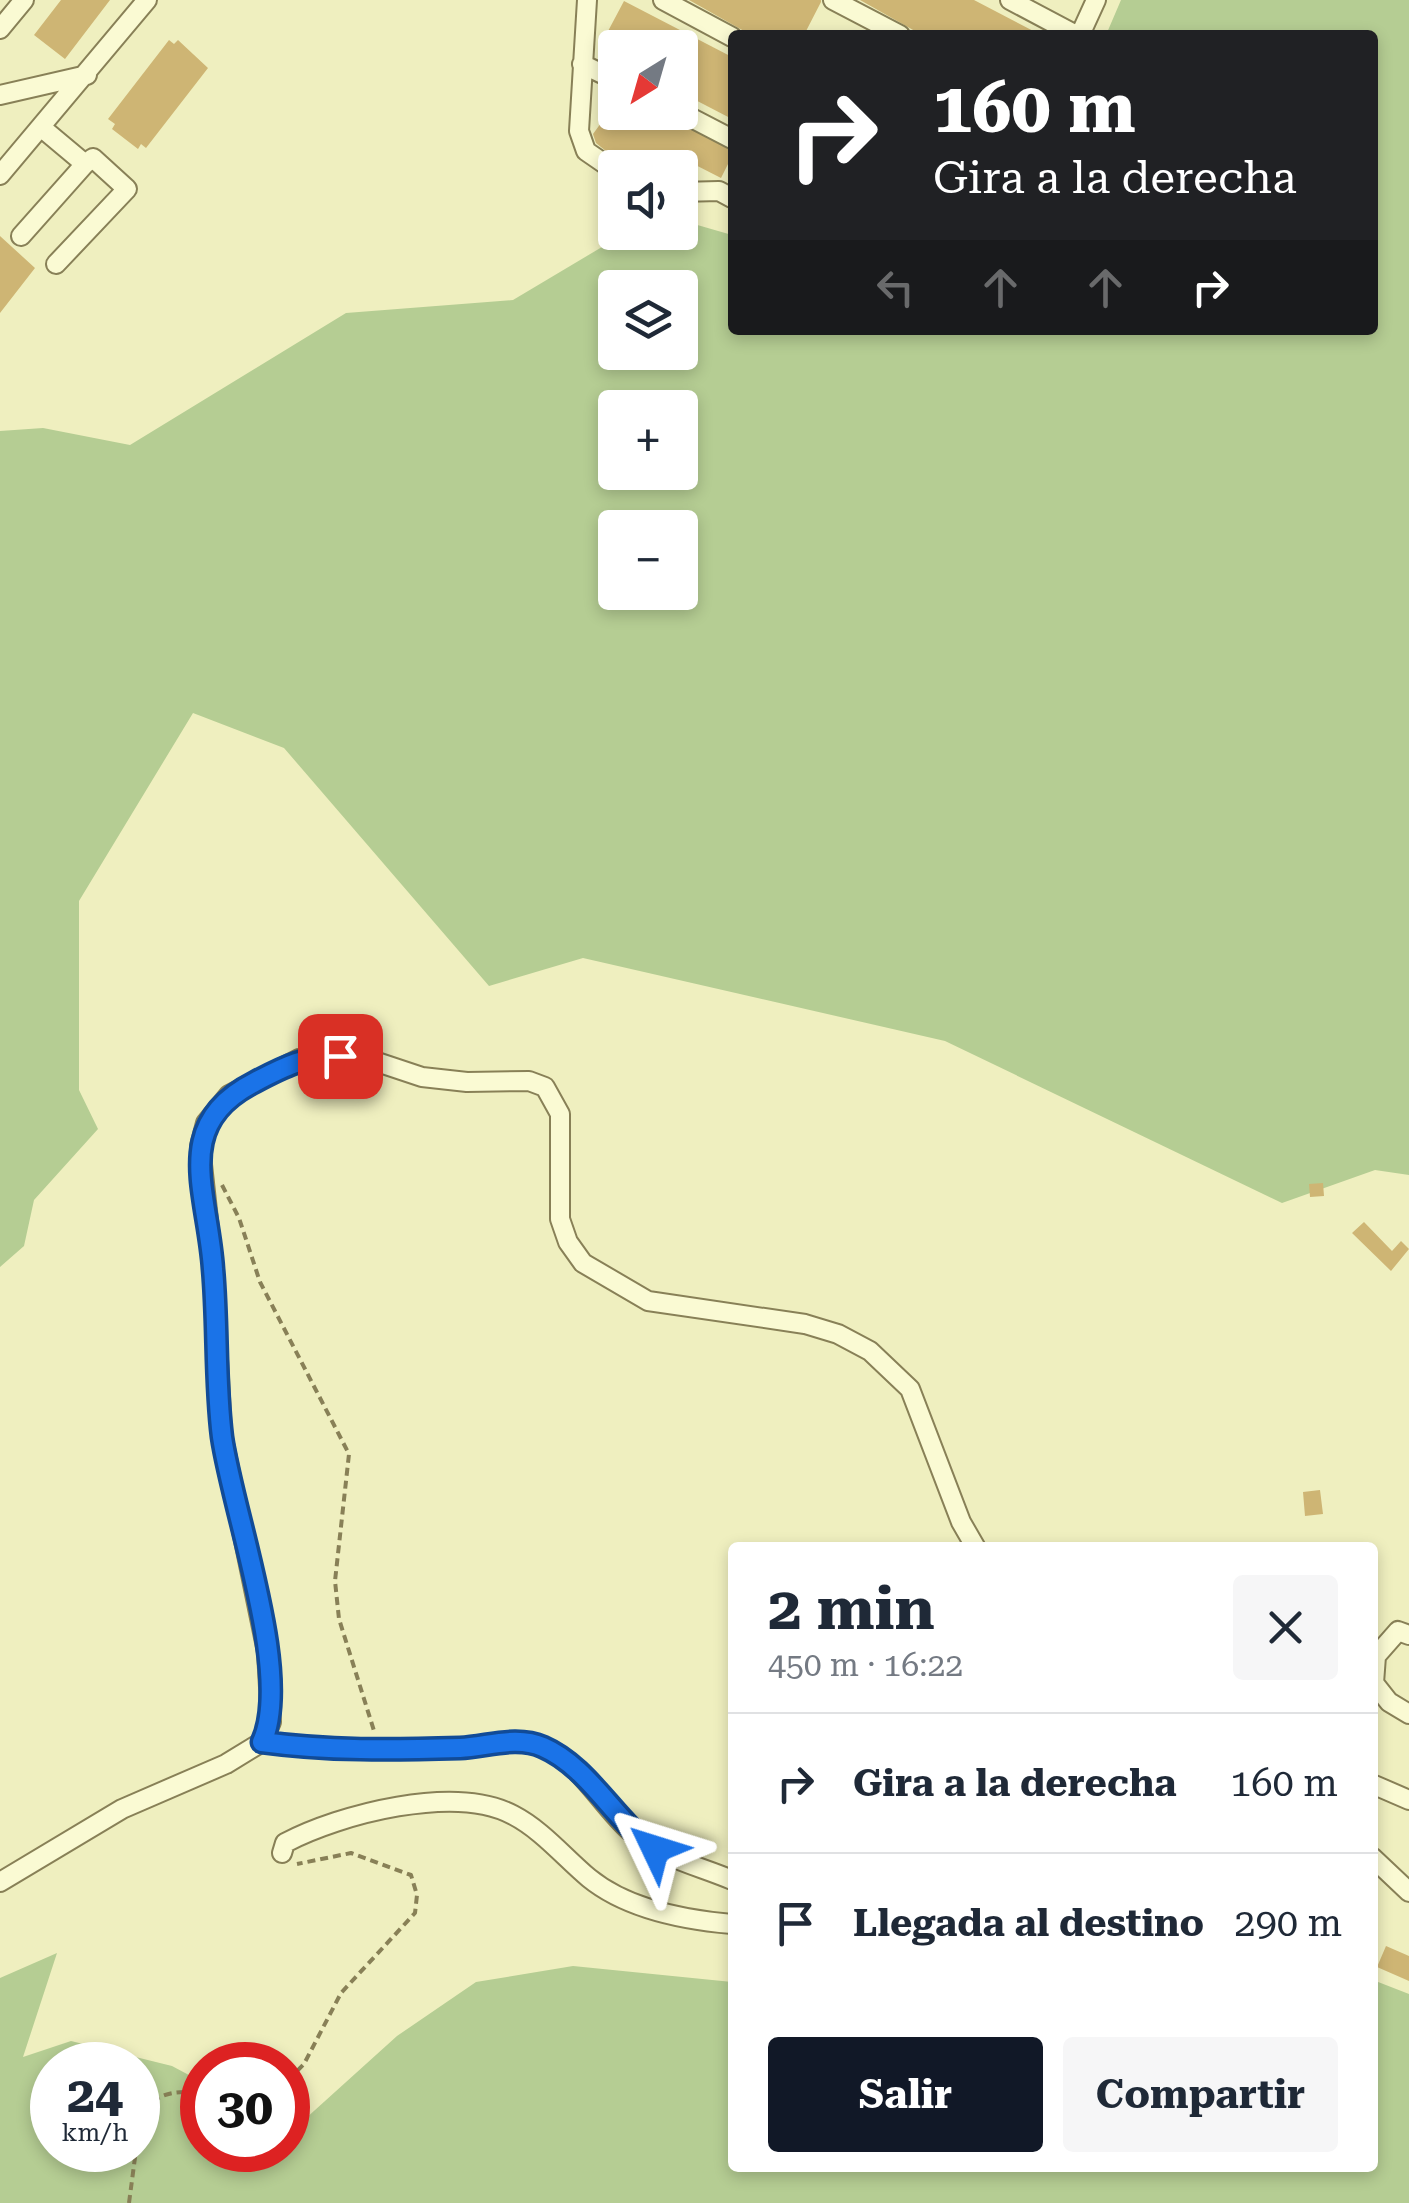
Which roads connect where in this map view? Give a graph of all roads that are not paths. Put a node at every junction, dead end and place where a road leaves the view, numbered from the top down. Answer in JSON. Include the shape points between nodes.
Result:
{"nodes":[{"id":1,"x":24,"y":0,"type":"edge"},
{"id":2,"x":147,"y":0,"type":"edge"},
{"id":3,"x":587,"y":0,"type":"edge"},
{"id":4,"x":663,"y":0,"type":"edge"},
{"id":5,"x":833,"y":0,"type":"edge"},
{"id":6,"x":1010,"y":0,"type":"edge"},
{"id":7,"x":1096,"y":0,"type":"edge"},
{"id":8,"x":0,"y":29,"type":"edge"},
{"id":9,"x":890,"y":30,"type":"edge"},
{"id":10,"x":1068,"y":30,"type":"edge"},
{"id":11,"x":1081,"y":30,"type":"edge"},
{"id":12,"x":728,"y":36,"type":"edge"},
{"id":13,"x":582,"y":64,"type":"junction"},
{"id":14,"x":598,"y":72,"type":"edge"},
{"id":15,"x":87,"y":75,"type":"junction"},
{"id":16,"x":0,"y":95,"type":"edge"},
{"id":17,"x":698,"y":121,"type":"edge"},
{"id":18,"x":42,"y":128,"type":"junction"},
{"id":19,"x":728,"y":137,"type":"edge"},
{"id":20,"x":598,"y":159,"type":"edge"},
{"id":21,"x":85,"y":164,"type":"junction"},
{"id":22,"x":0,"y":176,"type":"edge"},
{"id":23,"x":698,"y":192,"type":"edge"},
{"id":24,"x":728,"y":196,"type":"edge"},
{"id":25,"x":22,"y":236,"type":"dead end"},
{"id":26,"x":56,"y":264,"type":"dead end"},
{"id":27,"x":973,"y":1542,"type":"edge"},
{"id":28,"x":1409,"y":1635,"type":"edge"},
{"id":29,"x":1378,"y":1654,"type":"edge"},
{"id":30,"x":1378,"y":1688,"type":"edge"},
{"id":31,"x":1409,"y":1714,"type":"edge"},
{"id":32,"x":262,"y":1742,"type":"junction"},
{"id":33,"x":1378,"y":1787,"type":"edge"},
{"id":34,"x":1409,"y":1800,"type":"edge"},
{"id":35,"x":282,"y":1853,"type":"road end"},
{"id":36,"x":1378,"y":1863,"type":"edge"},
{"id":37,"x":728,"y":1879,"type":"edge"},
{"id":38,"x":0,"y":1882,"type":"edge"},
{"id":39,"x":1409,"y":1892,"type":"edge"},
{"id":40,"x":728,"y":1923,"type":"edge"}],
"edges":[{"from":1,"to":8,"type":"street"},
{"from":2,"to":15,"type":"street"},
{"from":3,"to":13,"type":"street"},
{"from":4,"to":12,"type":"street"},
{"from":5,"to":9,"type":"street"},
{"from":6,"to":10,"type":"street"},
{"from":7,"to":11,"type":"street"},
{"from":13,"to":14,"type":"street"},
{"from":13,"to":20,"type":"street","via":[[579,131]]},
{"from":15,"to":16,"type":"street"},
{"from":15,"to":18,"type":"street"},
{"from":17,"to":19,"type":"street"},
{"from":18,"to":21,"type":"street"},
{"from":18,"to":22,"type":"street"},
{"from":21,"to":25,"type":"street"},
{"from":21,"to":26,"type":"street","via":[[93,158],[127,188]]},
{"from":23,"to":24,"type":"street"},
{"from":27,"to":32,"type":"street","via":[[910,1388],[870,1351],[804,1324],[662,1306],[618,1288],[583,1263],[560,1219],[558,1107],[537,1083],[422,1076],[362,1058],[299,1059],[220,1103],[202,1134],[222,1434],[267,1652],[271,1722]]},
{"from":28,"to":29,"type":"street","via":[[1398,1631]]},
{"from":30,"to":31,"type":"street"},
{"from":32,"to":37,"type":"street","via":[[339,1750],[540,1745],[560,1756],[629,1831],[683,1864]]},
{"from":32,"to":38,"type":"street","via":[[122,1809]]},
{"from":33,"to":34,"type":"street"},
{"from":35,"to":40,"type":"street","via":[[286,1843],[342,1818],[480,1803],[526,1823],[610,1891],[675,1915]]},
{"from":36,"to":39,"type":"street"}]}
